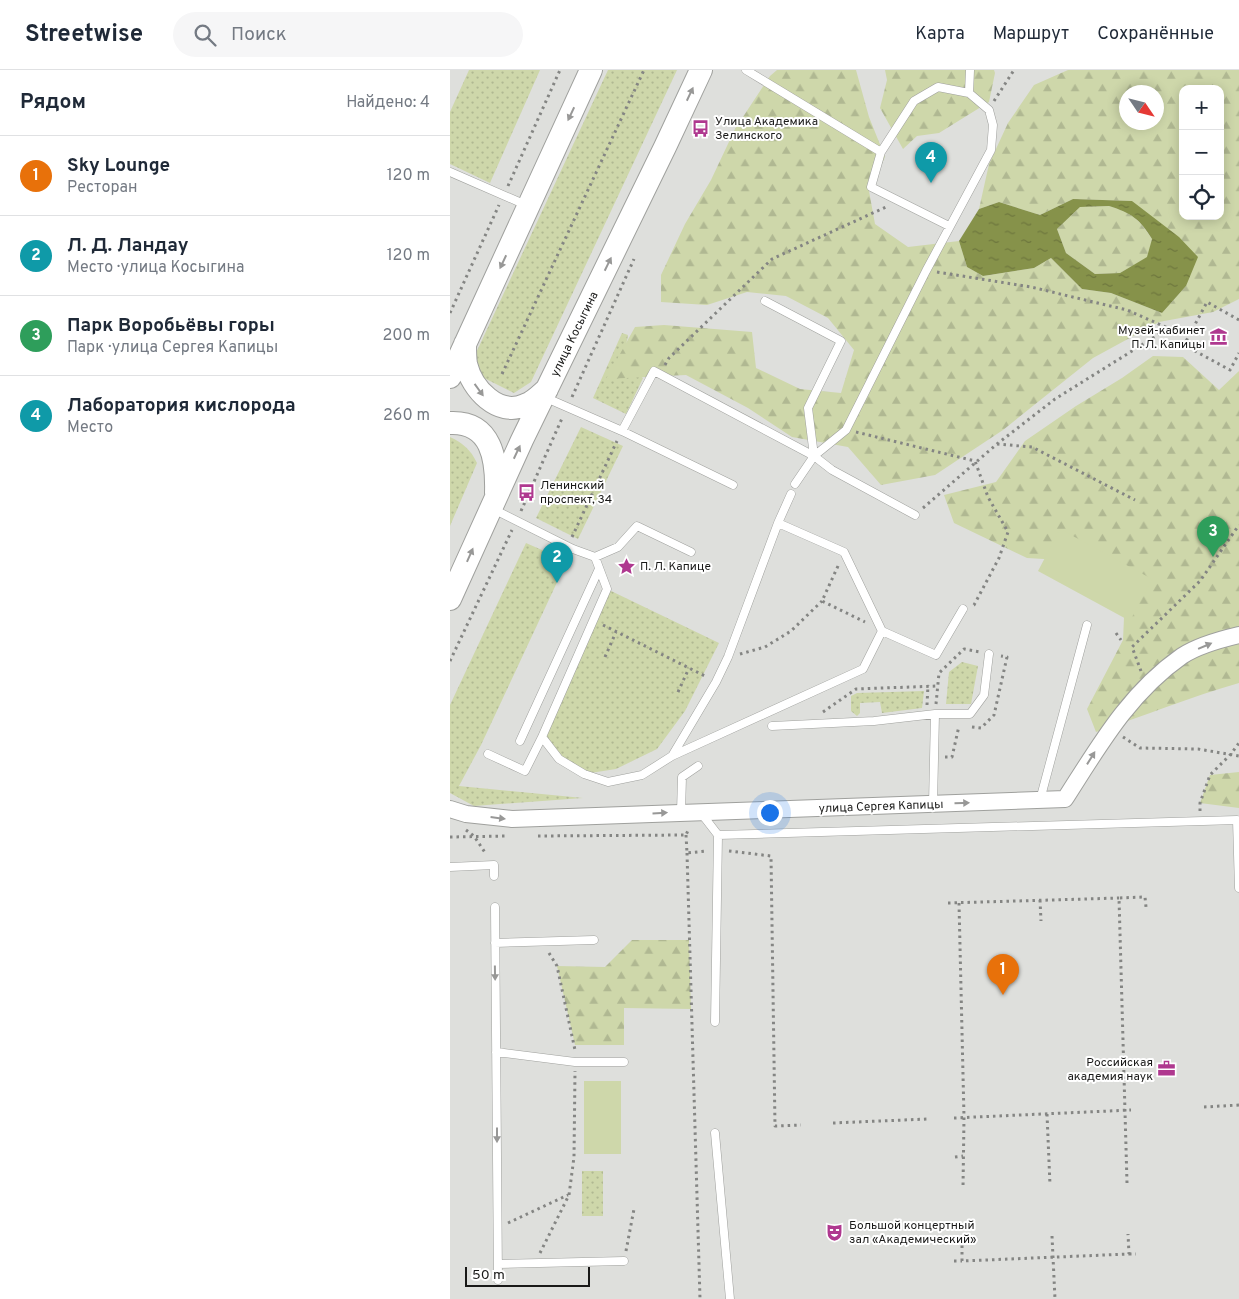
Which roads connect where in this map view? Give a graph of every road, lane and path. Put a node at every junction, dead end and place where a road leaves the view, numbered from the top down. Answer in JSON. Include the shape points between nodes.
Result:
{"nodes":[{"id":1,"x":591,"y":70,"type":"edge"},
{"id":2,"x":644,"y":70,"type":"edge"},
{"id":3,"x":701,"y":70,"type":"edge"},
{"id":4,"x":746,"y":70,"type":"edge"},
{"id":5,"x":970,"y":70,"type":"edge"},
{"id":6,"x":1014,"y":70,"type":"edge"},
{"id":7,"x":970,"y":93,"type":"junction"},
{"id":8,"x":988,"y":110,"type":"junction"},
{"id":9,"x":881,"y":152,"type":"junction"},
{"id":10,"x":450,"y":172,"type":"edge"},
{"id":11,"x":899,"y":201,"type":"junction"},
{"id":12,"x":529,"y":206,"type":"junction"},
{"id":13,"x":950,"y":226,"type":"junction"},
{"id":14,"x":926,"y":271,"type":"junction"},
{"id":15,"x":766,"y":302,"type":"dead end"},
{"id":16,"x":1239,"y":320,"type":"edge"},
{"id":17,"x":1200,"y":327,"type":"dead end"},
{"id":18,"x":1169,"y":328,"type":"junction"},
{"id":19,"x":1192,"y":329,"type":"junction"},
{"id":20,"x":465,"y":344,"type":"junction"},
{"id":21,"x":1239,"y":353,"type":"edge"},
{"id":22,"x":669,"y":358,"type":"dead end"},
{"id":23,"x":1235,"y":360,"type":"junction"},
{"id":24,"x":1239,"y":362,"type":"edge"},
{"id":25,"x":502,"y":374,"type":"dead end"},
{"id":26,"x":450,"y":377,"type":"edge"},
{"id":27,"x":546,"y":392,"type":"junction"},
{"id":28,"x":567,"y":407,"type":"junction"},
{"id":29,"x":450,"y":423,"type":"edge"},
{"id":30,"x":846,"y":430,"type":"junction"},
{"id":31,"x":622,"y":431,"type":"junction"},
{"id":32,"x":997,"y":444,"type":"junction"},
{"id":33,"x":814,"y":456,"type":"junction"},
{"id":34,"x":975,"y":462,"type":"junction"},
{"id":35,"x":795,"y":484,"type":"dead end"},
{"id":36,"x":733,"y":485,"type":"dead end"},
{"id":37,"x":791,"y":494,"type":"dead end"},
{"id":38,"x":1135,"y":500,"type":"dead end"},
{"id":39,"x":494,"y":502,"type":"junction"},
{"id":40,"x":915,"y":515,"type":"joint"},
{"id":41,"x":516,"y":521,"type":"junction"},
{"id":42,"x":778,"y":523,"type":"junction"},
{"id":43,"x":1239,"y":525,"type":"edge"},
{"id":44,"x":567,"y":546,"type":"junction"},
{"id":45,"x":690,"y":552,"type":"dead end"},
{"id":46,"x":844,"y":552,"type":"junction"},
{"id":47,"x":595,"y":557,"type":"junction"},
{"id":48,"x":599,"y":569,"type":"junction"},
{"id":49,"x":450,"y":599,"type":"edge"},
{"id":50,"x":822,"y":601,"type":"junction"},
{"id":51,"x":963,"y":608,"type":"joint"},
{"id":52,"x":593,"y":620,"type":"junction"},
{"id":53,"x":1087,"y":625,"type":"dead end"},
{"id":54,"x":882,"y":631,"type":"junction"},
{"id":55,"x":616,"y":632,"type":"junction"},
{"id":56,"x":1116,"y":633,"type":"dead end"},
{"id":57,"x":1239,"y":635,"type":"edge"},
{"id":58,"x":1121,"y":640,"type":"dead end"},
{"id":59,"x":989,"y":654,"type":"joint"},
{"id":60,"x":605,"y":657,"type":"dead end"},
{"id":61,"x":728,"y":657,"type":"junction"},
{"id":62,"x":450,"y":661,"type":"edge"},
{"id":63,"x":689,"y":668,"type":"junction"},
{"id":64,"x":716,"y":682,"type":"junction"},
{"id":65,"x":1146,"y":684,"type":"junction"},
{"id":66,"x":928,"y":685,"type":"junction"},
{"id":67,"x":938,"y":686,"type":"junction"},
{"id":68,"x":678,"y":692,"type":"dead end"},
{"id":69,"x":931,"y":714,"type":"junction"},
{"id":70,"x":806,"y":724,"type":"junction"},
{"id":71,"x":772,"y":726,"type":"dead end"},
{"id":72,"x":1110,"y":729,"type":"junction"},
{"id":73,"x":542,"y":737,"type":"junction"},
{"id":74,"x":520,"y":741,"type":"dead end"},
{"id":75,"x":1239,"y":743,"type":"edge"},
{"id":76,"x":488,"y":754,"type":"dead end"},
{"id":77,"x":1231,"y":754,"type":"junction"},
{"id":78,"x":672,"y":756,"type":"junction"},
{"id":79,"x":1239,"y":756,"type":"edge"},
{"id":80,"x":698,"y":766,"type":"dead end"},
{"id":81,"x":1040,"y":800,"type":"junction"},
{"id":82,"x":933,"y":804,"type":"junction"},
{"id":83,"x":450,"y":809,"type":"edge"},
{"id":84,"x":692,"y":812,"type":"junction"},
{"id":85,"x":1201,"y":821,"type":"junction"},
{"id":86,"x":462,"y":827,"type":"dead end"},
{"id":87,"x":718,"y":834,"type":"junction"},
{"id":88,"x":450,"y":836,"type":"edge"},
{"id":89,"x":474,"y":836,"type":"junction"},
{"id":90,"x":512,"y":836,"type":"dead end"},
{"id":91,"x":532,"y":836,"type":"dead end"},
{"id":92,"x":686,"y":836,"type":"junction"},
{"id":93,"x":718,"y":850,"type":"junction"},
{"id":94,"x":687,"y":853,"type":"junction"},
{"id":95,"x":494,"y":865,"type":"junction"},
{"id":96,"x":450,"y":867,"type":"edge"},
{"id":97,"x":494,"y":876,"type":"dead end"},
{"id":98,"x":1239,"y":888,"type":"edge"},
{"id":99,"x":1118,"y":898,"type":"junction"},
{"id":100,"x":1040,"y":900,"type":"junction"},
{"id":101,"x":948,"y":903,"type":"dead end"},
{"id":102,"x":958,"y":903,"type":"junction"},
{"id":103,"x":495,"y":907,"type":"dead end"},
{"id":104,"x":1146,"y":907,"type":"dead end"},
{"id":105,"x":1041,"y":921,"type":"dead end"},
{"id":106,"x":594,"y":940,"type":"dead end"},
{"id":107,"x":542,"y":942,"type":"junction"},
{"id":108,"x":495,"y":943,"type":"junction"},
{"id":109,"x":715,"y":1022,"type":"dead end"},
{"id":110,"x":496,"y":1052,"type":"junction"},
{"id":111,"x":575,"y":1062,"type":"junction"},
{"id":112,"x":624,"y":1062,"type":"dead end"},
{"id":113,"x":1239,"y":1105,"type":"edge"},
{"id":114,"x":1204,"y":1107,"type":"dead end"},
{"id":115,"x":1125,"y":1110,"type":"junction"},
{"id":116,"x":1131,"y":1110,"type":"dead end"},
{"id":117,"x":1047,"y":1114,"type":"junction"},
{"id":118,"x":954,"y":1118,"type":"dead end"},
{"id":119,"x":964,"y":1118,"type":"junction"},
{"id":120,"x":927,"y":1119,"type":"dead end"},
{"id":121,"x":887,"y":1121,"type":"junction"},
{"id":122,"x":832,"y":1123,"type":"dead end"},
{"id":123,"x":801,"y":1125,"type":"dead end"},
{"id":124,"x":887,"y":1128,"type":"dead end"},
{"id":125,"x":716,"y":1133,"type":"dead end"},
{"id":126,"x":963,"y":1156,"type":"junction"},
{"id":127,"x":955,"y":1157,"type":"dead end"},
{"id":128,"x":1127,"y":1183,"type":"dead end"},
{"id":129,"x":1050,"y":1185,"type":"dead end"},
{"id":130,"x":963,"y":1188,"type":"dead end"},
{"id":131,"x":569,"y":1195,"type":"junction"},
{"id":132,"x":634,"y":1209,"type":"dead end"},
{"id":133,"x":498,"y":1228,"type":"junction"},
{"id":134,"x":1128,"y":1234,"type":"dead end"},
{"id":135,"x":1052,"y":1236,"type":"dead end"},
{"id":136,"x":962,"y":1239,"type":"dead end"},
{"id":137,"x":1128,"y":1254,"type":"junction"},
{"id":138,"x":1136,"y":1254,"type":"dead end"},
{"id":139,"x":1053,"y":1258,"type":"junction"},
{"id":140,"x":624,"y":1261,"type":"joint"},
{"id":141,"x":954,"y":1261,"type":"dead end"},
{"id":142,"x":962,"y":1261,"type":"junction"},
{"id":143,"x":534,"y":1263,"type":"junction"},
{"id":144,"x":498,"y":1264,"type":"junction"},
{"id":145,"x":498,"y":1280,"type":"dead end"},
{"id":146,"x":700,"y":1299,"type":"edge"},
{"id":147,"x":730,"y":1299,"type":"edge"},
{"id":148,"x":1054,"y":1299,"type":"edge"}],
"edges":[{"from":1,"to":12,"type":"main road","one_way":true},
{"from":2,"to":25,"type":"path"},
{"from":27,"to":3,"type":"main road","name":"улица Косыгина","one_way":true},
{"from":4,"to":9,"type":"lane"},
{"from":5,"to":7,"type":"lane"},
{"from":6,"to":8,"type":"path"},
{"from":7,"to":8,"type":"lane"},
{"from":7,"to":9,"type":"lane","via":[[938,87],[914,101]]},
{"from":8,"to":13,"type":"lane","via":[[993,126],[992,150]]},
{"from":9,"to":11,"type":"lane","via":[[871,187]]},
{"from":10,"to":12,"type":"lane"},
{"from":11,"to":13,"type":"lane"},
{"from":11,"to":22,"type":"path","via":[[772,260]]},
{"from":12,"to":20,"type":"main road","one_way":true},
{"from":13,"to":14,"type":"lane"},
{"from":14,"to":18,"type":"path","via":[[1031,287],[1127,310]]},
{"from":14,"to":30,"type":"lane"},
{"from":15,"to":33,"type":"lane","via":[[841,341],[808,408]]},
{"from":16,"to":19,"type":"path","via":[[1207,302]]},
{"from":17,"to":19,"type":"path"},
{"from":18,"to":19,"type":"path"},
{"from":18,"to":32,"type":"path","via":[[1055,400]]},
{"from":19,"to":23,"type":"path","via":[[1184,345],[1230,370]]},
{"from":20,"to":26,"type":"main road"},
{"from":20,"to":27,"type":"main road","one_way":true,"via":[[466,364],[475,384],[482,395],[494,403],[508,408],[524,406]]},
{"from":21,"to":23,"type":"path"},
{"from":23,"to":24,"type":"path"},
{"from":27,"to":28,"type":"lane"},
{"from":39,"to":27,"type":"main road","name":"улица Косыгина","one_way":true},
{"from":28,"to":31,"type":"lane"},
{"from":28,"to":41,"type":"path"},
{"from":29,"to":39,"type":"main road","via":[[472,427],[485,437],[496,469]]},
{"from":30,"to":33,"type":"lane"},
{"from":30,"to":34,"type":"path"},
{"from":31,"to":33,"type":"lane","via":[[654,371]]},
{"from":31,"to":36,"type":"lane"},
{"from":31,"to":44,"type":"path"},
{"from":32,"to":34,"type":"path"},
{"from":32,"to":38,"type":"path","via":[[1032,447]]},
{"from":33,"to":35,"type":"lane"},
{"from":33,"to":40,"type":"lane","via":[[832,470]]},
{"from":34,"to":40,"type":"path"},
{"from":34,"to":51,"type":"path","via":[[988,497],[1008,532],[999,558],[974,605]]},
{"from":37,"to":42,"type":"lane"},
{"from":39,"to":41,"type":"lane"},
{"from":49,"to":39,"type":"main road","name":"улица Косыгина","one_way":true},
{"from":41,"to":44,"type":"lane"},
{"from":41,"to":62,"type":"path"},
{"from":42,"to":46,"type":"lane"},
{"from":42,"to":61,"type":"lane"},
{"from":43,"to":65,"type":"path","via":[[1200,581],[1132,647]]},
{"from":44,"to":47,"type":"lane"},
{"from":45,"to":47,"type":"lane","via":[[637,526],[618,547]]},
{"from":46,"to":50,"type":"path"},
{"from":46,"to":54,"type":"lane"},
{"from":47,"to":48,"type":"lane"},
{"from":48,"to":52,"type":"lane","via":[[607,589]]},
{"from":48,"to":74,"type":"lane"},
{"from":50,"to":54,"type":"path"},
{"from":50,"to":61,"type":"path","via":[[791,631],[765,647]]},
{"from":51,"to":54,"type":"lane","via":[[936,654]]},
{"from":52,"to":55,"type":"path"},
{"from":52,"to":73,"type":"lane"},
{"from":53,"to":81,"type":"lane"},
{"from":54,"to":78,"type":"lane","via":[[863,669]]},
{"from":55,"to":60,"type":"path"},
{"from":55,"to":63,"type":"path"},
{"from":56,"to":58,"type":"path"},
{"from":65,"to":57,"type":"street","name":"улица Сергея Капицы","one_way":true,"via":[[1184,655]]},
{"from":59,"to":67,"type":"path","via":[[964,649],[939,673]]},
{"from":59,"to":69,"type":"lane","via":[[984,694],[970,714]]},
{"from":61,"to":64,"type":"lane"},
{"from":63,"to":64,"type":"path"},
{"from":63,"to":68,"type":"path"},
{"from":64,"to":78,"type":"lane"},
{"from":65,"to":72,"type":"street","name":"улица Сергея Капицы"},
{"from":66,"to":67,"type":"path"},
{"from":66,"to":69,"type":"path"},
{"from":66,"to":70,"type":"path","via":[[856,689]]},
{"from":67,"to":69,"type":"path"},
{"from":69,"to":70,"type":"lane"},
{"from":69,"to":82,"type":"lane"},
{"from":70,"to":71,"type":"lane"},
{"from":72,"to":77,"type":"path","via":[[1140,748],[1198,749]]},
{"from":81,"to":72,"type":"street","name":"улица Сергея Капицы","one_way":true,"via":[[1065,799]]},
{"from":73,"to":76,"type":"lane","via":[[525,772]]},
{"from":73,"to":78,"type":"lane","via":[[559,759],[584,774],[608,782],[642,775]]},
{"from":75,"to":77,"type":"path"},
{"from":77,"to":79,"type":"path"},
{"from":77,"to":85,"type":"path","via":[[1210,775],[1200,803]]},
{"from":80,"to":84,"type":"lane","via":[[682,777]]},
{"from":82,"to":81,"type":"street","name":"улица Сергея Капицы","one_way":true},
{"from":82,"to":84,"type":"street","name":"улица Сергея Капицы"},
{"from":83,"to":84,"type":"street","name":"улица Сергея Капицы","one_way":true,"via":[[512,819]]},
{"from":84,"to":87,"type":"lane"},
{"from":84,"to":92,"type":"path"},
{"from":85,"to":87,"type":"lane"},
{"from":85,"to":98,"type":"lane","via":[[1237,820]]},
{"from":86,"to":89,"type":"path"},
{"from":87,"to":93,"type":"lane"},
{"from":88,"to":89,"type":"path"},
{"from":89,"to":90,"type":"path"},
{"from":89,"to":95,"type":"path"},
{"from":91,"to":92,"type":"path"},
{"from":92,"to":94,"type":"path"},
{"from":93,"to":94,"type":"path"},
{"from":93,"to":109,"type":"lane"},
{"from":93,"to":123,"type":"path","via":[[771,856],[775,1126]]},
{"from":94,"to":146,"type":"path"},
{"from":95,"to":96,"type":"lane"},
{"from":95,"to":97,"type":"lane"},
{"from":99,"to":100,"type":"path"},
{"from":99,"to":104,"type":"path","via":[[1145,897]]},
{"from":99,"to":115,"type":"path"},
{"from":100,"to":102,"type":"path"},
{"from":100,"to":105,"type":"path"},
{"from":101,"to":102,"type":"path"},
{"from":102,"to":119,"type":"path"},
{"from":103,"to":108,"type":"lane"},
{"from":106,"to":107,"type":"lane"},
{"from":107,"to":108,"type":"lane"},
{"from":107,"to":111,"type":"path","via":[[557,966],[575,1045]]},
{"from":108,"to":110,"type":"lane","one_way":true},
{"from":110,"to":111,"type":"lane"},
{"from":110,"to":133,"type":"lane","one_way":true},
{"from":111,"to":112,"type":"lane"},
{"from":111,"to":131,"type":"path","via":[[574,1157]]},
{"from":113,"to":114,"type":"path"},
{"from":115,"to":116,"type":"path"},
{"from":115,"to":117,"type":"path"},
{"from":115,"to":128,"type":"path"},
{"from":117,"to":119,"type":"path"},
{"from":117,"to":129,"type":"path"},
{"from":118,"to":119,"type":"path"},
{"from":119,"to":126,"type":"path"},
{"from":120,"to":121,"type":"path"},
{"from":121,"to":122,"type":"path"},
{"from":121,"to":124,"type":"path"},
{"from":125,"to":147,"type":"lane"},
{"from":126,"to":127,"type":"path"},
{"from":126,"to":130,"type":"path"},
{"from":131,"to":133,"type":"path"},
{"from":131,"to":143,"type":"path"},
{"from":132,"to":140,"type":"path"},
{"from":133,"to":144,"type":"lane"},
{"from":134,"to":137,"type":"path"},
{"from":135,"to":139,"type":"path"},
{"from":136,"to":142,"type":"path"},
{"from":137,"to":138,"type":"path"},
{"from":137,"to":139,"type":"path"},
{"from":139,"to":142,"type":"path"},
{"from":139,"to":148,"type":"path"},
{"from":140,"to":143,"type":"lane"},
{"from":141,"to":142,"type":"path"},
{"from":143,"to":144,"type":"lane"},
{"from":144,"to":145,"type":"lane"}]}
